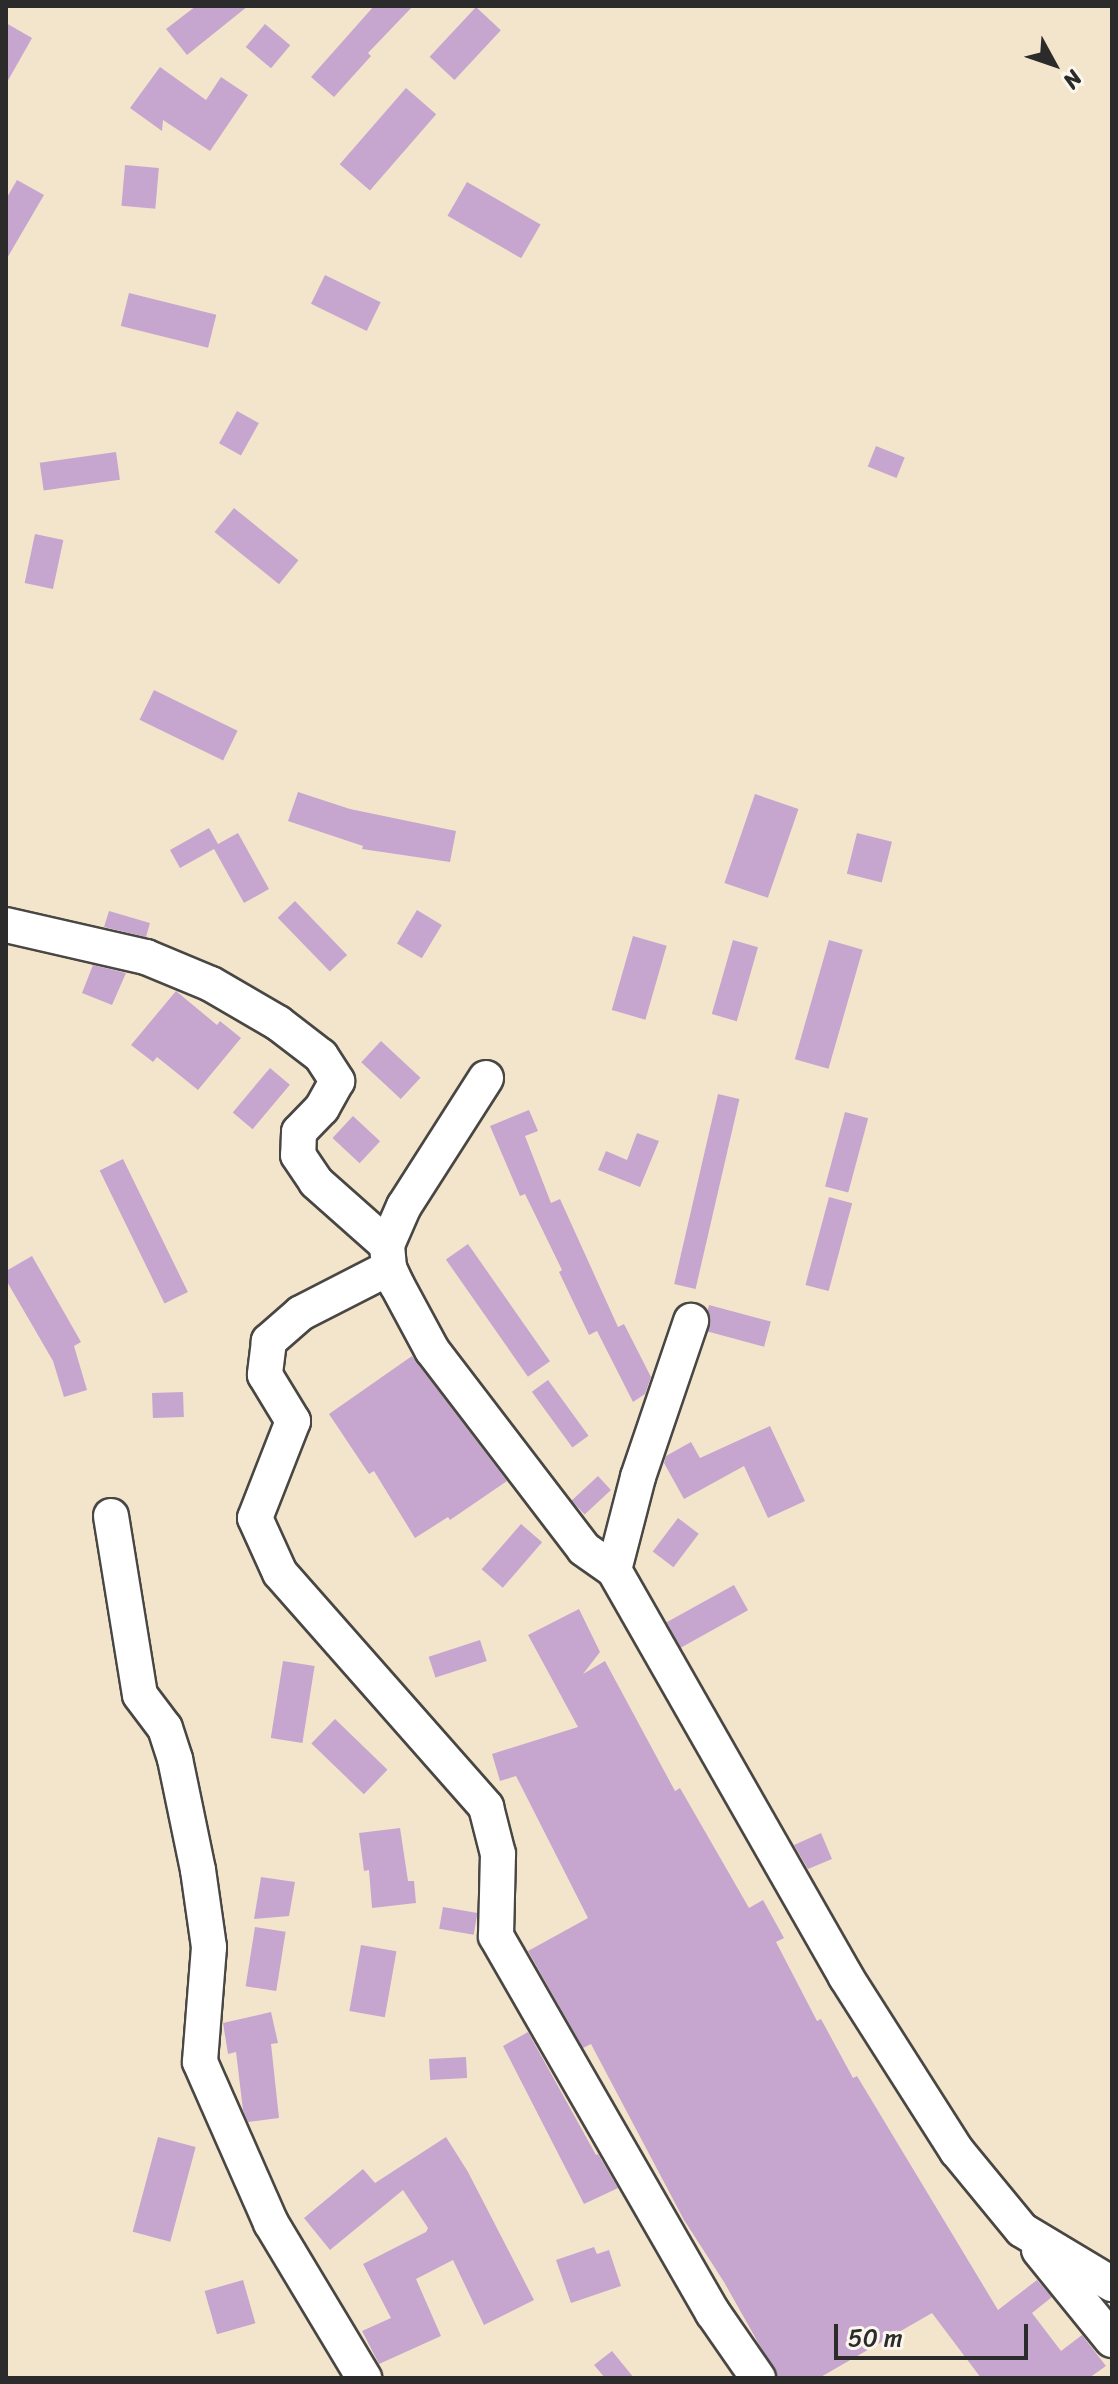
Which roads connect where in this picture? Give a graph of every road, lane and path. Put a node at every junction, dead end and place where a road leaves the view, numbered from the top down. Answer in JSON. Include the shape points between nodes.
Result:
{"nodes":[{"id":1,"x":6,"y":925,"type":"edge"},
{"id":2,"x":486,"y":1078,"type":"dead end"},
{"id":3,"x":388,"y":1256,"type":"junction"},
{"id":4,"x":691,"y":1321,"type":"dead end"},
{"id":5,"x":111,"y":1516,"type":"dead end"},
{"id":6,"x":614,"y":1570,"type":"junction"},
{"id":7,"x":1022,"y":2230,"type":"junction"},
{"id":8,"x":1112,"y":2284,"type":"edge"},
{"id":9,"x":1112,"y":2340,"type":"edge"},
{"id":10,"x":364,"y":2378,"type":"edge"},
{"id":11,"x":758,"y":2378,"type":"edge"}],
"edges":[{"from":1,"to":3,"type":"street","via":[[146,957],[211,984],[278,1023],[321,1056],[337,1081],[322,1108],[299,1132],[298,1155],[316,1182]]},
{"from":2,"to":3,"type":"street","via":[[404,1206]]},
{"from":3,"to":6,"type":"street","via":[[432,1350],[584,1549]]},
{"from":3,"to":11,"type":"street","via":[[301,1313],[269,1341],[265,1375],[293,1421],[255,1518],[280,1573],[486,1807],[498,1854],[496,1936],[713,2313]]},
{"from":4,"to":6,"type":"street","via":[[638,1477]]},
{"from":5,"to":10,"type":"street","via":[[140,1695],[165,1728],[198,1870],[209,1947],[200,2062],[271,2223]]},
{"from":6,"to":7,"type":"street","via":[[846,1977],[957,2151]]},
{"from":7,"to":8,"type":"street"},
{"from":7,"to":9,"type":"street"}]}
